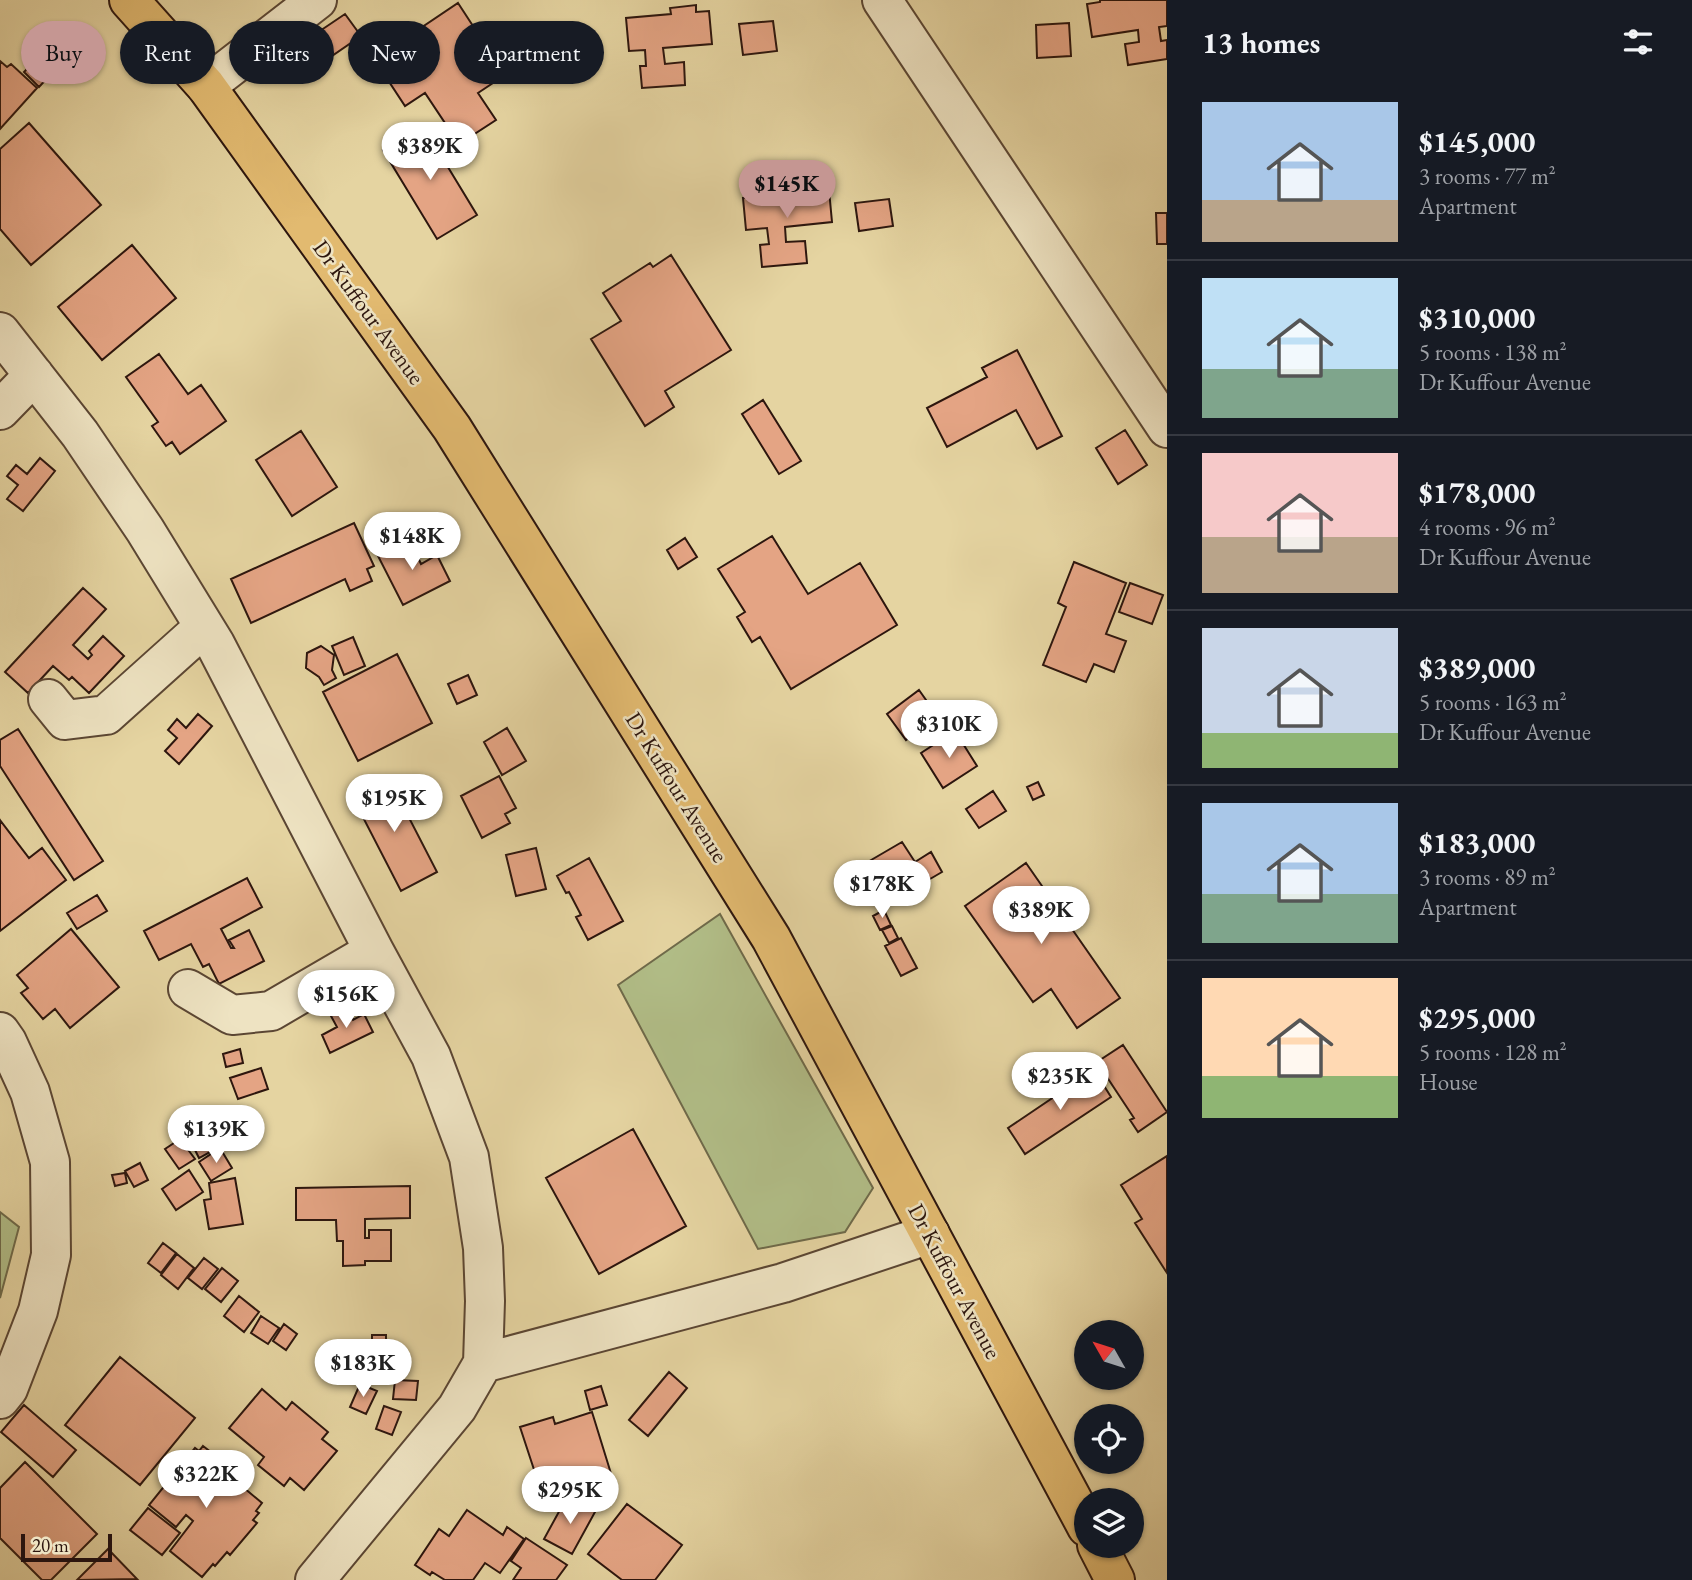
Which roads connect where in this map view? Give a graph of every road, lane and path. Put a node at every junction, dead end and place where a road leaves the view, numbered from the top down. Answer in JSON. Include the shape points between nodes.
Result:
{"nodes":[{"id":1,"x":129,"y":0,"type":"edge"},
{"id":2,"x":317,"y":0,"type":"edge"},
{"id":3,"x":882,"y":0,"type":"edge"},
{"id":4,"x":206,"y":86,"type":"junction"},
{"id":5,"x":0,"y":332,"type":"edge"},
{"id":6,"x":34,"y":375,"type":"junction"},
{"id":7,"x":0,"y":410,"type":"edge"},
{"id":8,"x":1167,"y":428,"type":"edge"},
{"id":9,"x":204,"y":627,"type":"junction"},
{"id":10,"x":48,"y":699,"type":"dead end"},
{"id":11,"x":373,"y":951,"type":"junction"},
{"id":12,"x":188,"y":989,"type":"dead end"},
{"id":13,"x":0,"y":1032,"type":"edge"},
{"id":14,"x":930,"y":1234,"type":"junction"},
{"id":15,"x":484,"y":1363,"type":"junction"},
{"id":16,"x":0,"y":1399,"type":"edge"},
{"id":17,"x":1074,"y":1503,"type":"edge"},
{"id":18,"x":1104,"y":1558,"type":"edge"},
{"id":19,"x":318,"y":1579,"type":"edge"},
{"id":20,"x":1115,"y":1580,"type":"edge"}],
"edges":[{"from":1,"to":4,"type":"main road","name":"Dr Kuffour Avenue"},
{"from":2,"to":4,"type":"street"},
{"from":3,"to":8,"type":"street"},
{"from":4,"to":14,"type":"main road","name":"Dr Kuffour Avenue","via":[[452,428],[771,938]]},
{"from":5,"to":6,"type":"street"},
{"from":6,"to":7,"type":"street"},
{"from":6,"to":9,"type":"street","via":[[145,530]]},
{"from":9,"to":10,"type":"street","via":[[106,715],[65,720]]},
{"from":9,"to":11,"type":"street"},
{"from":11,"to":12,"type":"street","via":[[271,1010],[232,1015]]},
{"from":11,"to":15,"type":"street","via":[[431,1056],[469,1157],[482,1248]]},
{"from":13,"to":16,"type":"street","via":[[30,1092],[50,1162],[51,1255],[38,1311]]},
{"from":14,"to":15,"type":"street","via":[[783,1283]]},
{"from":14,"to":17,"type":"main road","name":"Dr Kuffour Avenue"},
{"from":15,"to":19,"type":"street","via":[[457,1409]]},
{"from":18,"to":20,"type":"main road"}]}
